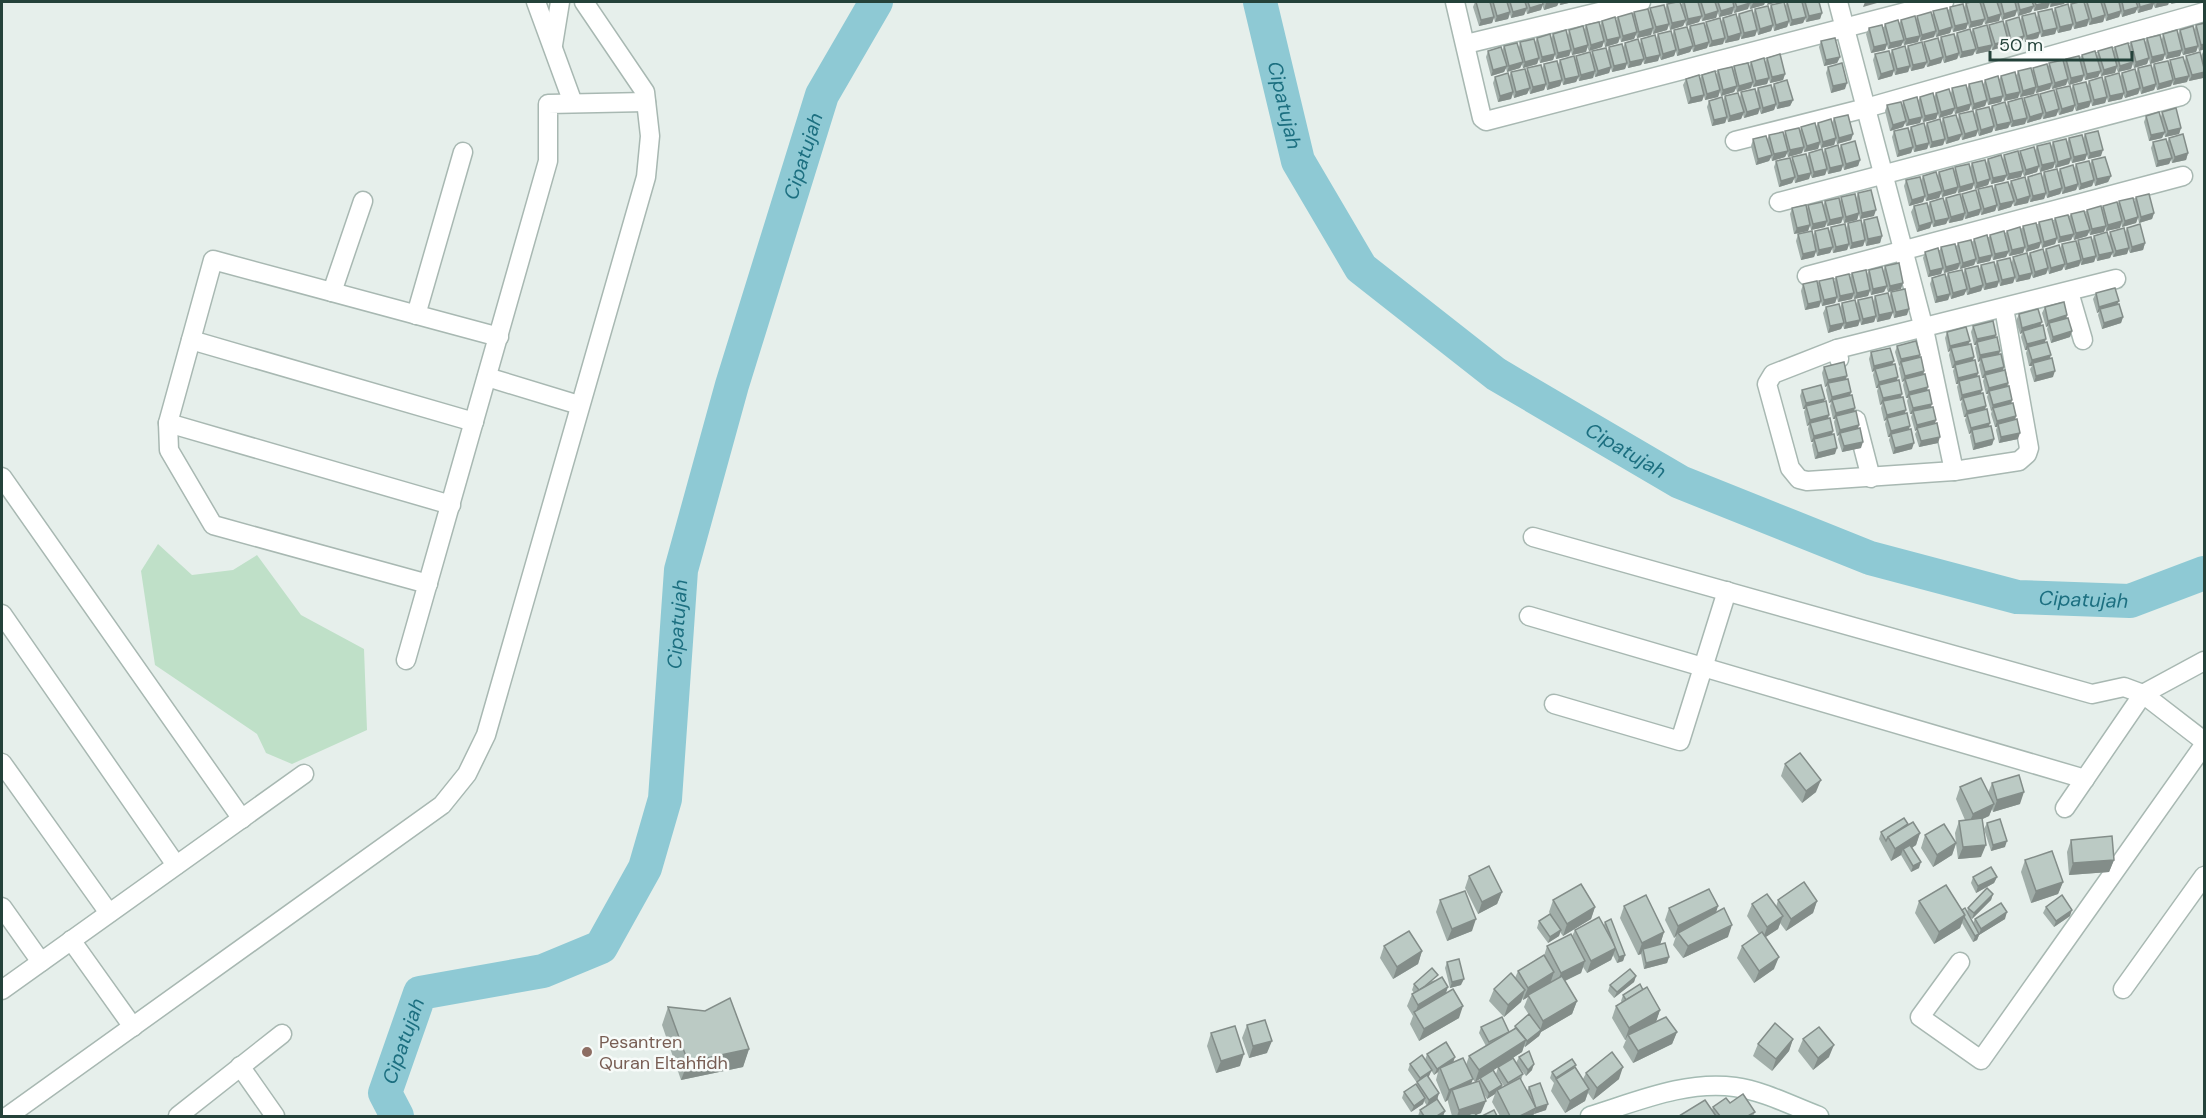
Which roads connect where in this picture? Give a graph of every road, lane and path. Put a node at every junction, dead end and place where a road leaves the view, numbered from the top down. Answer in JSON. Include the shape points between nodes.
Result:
{"nodes":[{"id":1,"x":536,"y":2,"type":"edge"},
{"id":2,"x":560,"y":2,"type":"edge"},
{"id":3,"x":584,"y":2,"type":"edge"},
{"id":4,"x":1455,"y":2,"type":"edge"},
{"id":5,"x":1641,"y":2,"type":"edge"},
{"id":6,"x":1838,"y":2,"type":"edge"},
{"id":7,"x":1944,"y":2,"type":"edge"},
{"id":8,"x":2205,"y":12,"type":"edge"},
{"id":9,"x":1846,"y":28,"type":"junction"},
{"id":10,"x":1466,"y":44,"type":"junction"},
{"id":11,"x":553,"y":47,"type":"junction"},
{"id":12,"x":2181,"y":96,"type":"dead end"},
{"id":13,"x":646,"y":102,"type":"junction"},
{"id":14,"x":573,"y":103,"type":"junction"},
{"id":15,"x":1866,"y":108,"type":"junction"},
{"id":16,"x":1735,"y":141,"type":"dead end"},
{"id":17,"x":463,"y":152,"type":"dead end"},
{"id":18,"x":1884,"y":175,"type":"junction"},
{"id":19,"x":2183,"y":176,"type":"dead end"},
{"id":20,"x":363,"y":201,"type":"dead end"},
{"id":21,"x":1779,"y":202,"type":"dead end"},
{"id":22,"x":1902,"y":251,"type":"junction"},
{"id":23,"x":1807,"y":276,"type":"dead end"},
{"id":24,"x":2116,"y":279,"type":"dead end"},
{"id":25,"x":2069,"y":291,"type":"junction"},
{"id":26,"x":332,"y":292,"type":"junction"},
{"id":27,"x":2004,"y":308,"type":"junction"},
{"id":28,"x":416,"y":315,"type":"junction"},
{"id":29,"x":1924,"y":329,"type":"junction"},
{"id":30,"x":499,"y":337,"type":"junction"},
{"id":31,"x":191,"y":340,"type":"junction"},
{"id":32,"x":2083,"y":340,"type":"dead end"},
{"id":33,"x":1837,"y":350,"type":"junction"},
{"id":34,"x":487,"y":377,"type":"junction"},
{"id":35,"x":1845,"y":379,"type":"edge"},
{"id":36,"x":1850,"y":399,"type":"edge"},
{"id":37,"x":579,"y":405,"type":"junction"},
{"id":38,"x":474,"y":422,"type":"junction"},
{"id":39,"x":168,"y":423,"type":"junction"},
{"id":40,"x":1954,"y":471,"type":"junction"},
{"id":41,"x":2,"y":477,"type":"edge"},
{"id":42,"x":1871,"y":478,"type":"junction"},
{"id":43,"x":451,"y":505,"type":"junction"},
{"id":44,"x":1533,"y":537,"type":"dead end"},
{"id":45,"x":428,"y":584,"type":"junction"},
{"id":46,"x":1727,"y":591,"type":"junction"},
{"id":47,"x":2,"y":614,"type":"edge"},
{"id":48,"x":1529,"y":616,"type":"dead end"},
{"id":49,"x":406,"y":660,"type":"dead end"},
{"id":50,"x":2205,"y":661,"type":"edge"},
{"id":51,"x":1703,"y":667,"type":"junction"},
{"id":52,"x":2143,"y":694,"type":"junction"},
{"id":53,"x":1554,"y":704,"type":"dead end"},
{"id":54,"x":2205,"y":743,"type":"edge"},
{"id":55,"x":2,"y":763,"type":"edge"},
{"id":56,"x":304,"y":774,"type":"dead end"},
{"id":57,"x":2085,"y":778,"type":"junction"},
{"id":58,"x":2065,"y":808,"type":"dead end"},
{"id":59,"x":242,"y":819,"type":"junction"},
{"id":60,"x":176,"y":865,"type":"junction"},
{"id":61,"x":2205,"y":876,"type":"edge"},
{"id":62,"x":2,"y":907,"type":"edge"},
{"id":63,"x":109,"y":913,"type":"junction"},
{"id":64,"x":71,"y":940,"type":"junction"},
{"id":65,"x":41,"y":962,"type":"junction"},
{"id":66,"x":1960,"y":962,"type":"dead end"},
{"id":67,"x":2123,"y":989,"type":"dead end"},
{"id":68,"x":2,"y":990,"type":"edge"},
{"id":69,"x":133,"y":1027,"type":"junction"},
{"id":70,"x":282,"y":1034,"type":"dead end"},
{"id":71,"x":240,"y":1066,"type":"junction"},
{"id":72,"x":10,"y":1116,"type":"edge"},
{"id":73,"x":178,"y":1116,"type":"edge"},
{"id":74,"x":275,"y":1116,"type":"edge"},
{"id":75,"x":1590,"y":1116,"type":"edge"},
{"id":76,"x":1819,"y":1116,"type":"edge"}],
"edges":[{"from":1,"to":11,"type":"street"},
{"from":2,"to":11,"type":"street"},
{"from":3,"to":13,"type":"street","via":[[645,92]]},
{"from":4,"to":10,"type":"street"},
{"from":5,"to":10,"type":"street"},
{"from":6,"to":9,"type":"street"},
{"from":7,"to":9,"type":"street"},
{"from":8,"to":15,"type":"street"},
{"from":9,"to":10,"type":"street","via":[[1486,121],[1482,118]]},
{"from":9,"to":15,"type":"street"},
{"from":11,"to":14,"type":"street"},
{"from":12,"to":18,"type":"street"},
{"from":13,"to":14,"type":"street"},
{"from":13,"to":37,"type":"street","via":[[650,136],[646,177]]},
{"from":14,"to":30,"type":"street","via":[[548,104],[548,160]]},
{"from":15,"to":16,"type":"street"},
{"from":15,"to":18,"type":"street"},
{"from":17,"to":28,"type":"street"},
{"from":18,"to":21,"type":"street"},
{"from":18,"to":22,"type":"street"},
{"from":19,"to":22,"type":"street"},
{"from":20,"to":26,"type":"street"},
{"from":22,"to":23,"type":"street"},
{"from":22,"to":29,"type":"street"},
{"from":24,"to":25,"type":"street"},
{"from":25,"to":27,"type":"street"},
{"from":25,"to":32,"type":"street"},
{"from":26,"to":28,"type":"street"},
{"from":26,"to":31,"type":"street","via":[[213,260]]},
{"from":27,"to":29,"type":"street"},
{"from":27,"to":40,"type":"street","via":[[2029,448],[2019,461]]},
{"from":28,"to":30,"type":"street"},
{"from":29,"to":33,"type":"street"},
{"from":29,"to":40,"type":"street"},
{"from":30,"to":34,"type":"street"},
{"from":31,"to":38,"type":"street"},
{"from":31,"to":39,"type":"street"},
{"from":33,"to":35,"type":"street"},
{"from":33,"to":42,"type":"street","via":[[1773,374],[1768,390],[1794,474],[1807,481]]},
{"from":34,"to":37,"type":"street"},
{"from":34,"to":38,"type":"street"},
{"from":36,"to":42,"type":"street"},
{"from":37,"to":69,"type":"street","via":[[486,735],[467,774],[442,805]]},
{"from":38,"to":43,"type":"street"},
{"from":39,"to":43,"type":"street"},
{"from":39,"to":45,"type":"street","via":[[169,450],[213,525]]},
{"from":40,"to":42,"type":"street"},
{"from":41,"to":59,"type":"street"},
{"from":43,"to":45,"type":"street"},
{"from":44,"to":46,"type":"street"},
{"from":45,"to":49,"type":"street"},
{"from":46,"to":51,"type":"street"},
{"from":46,"to":52,"type":"street","via":[[2092,694],[2124,687]]},
{"from":47,"to":60,"type":"street"},
{"from":48,"to":51,"type":"street"},
{"from":50,"to":52,"type":"street"},
{"from":51,"to":53,"type":"street","via":[[1680,741]]},
{"from":51,"to":57,"type":"street"},
{"from":52,"to":54,"type":"street"},
{"from":52,"to":57,"type":"street"},
{"from":54,"to":66,"type":"street","via":[[1981,1060],[1920,1017]]},
{"from":55,"to":63,"type":"street"},
{"from":56,"to":59,"type":"street"},
{"from":57,"to":58,"type":"street"},
{"from":59,"to":60,"type":"street"},
{"from":60,"to":63,"type":"street"},
{"from":61,"to":67,"type":"street"},
{"from":62,"to":65,"type":"street"},
{"from":63,"to":64,"type":"street"},
{"from":64,"to":65,"type":"street"},
{"from":64,"to":69,"type":"street"},
{"from":65,"to":68,"type":"street"},
{"from":69,"to":72,"type":"street"},
{"from":70,"to":71,"type":"street"},
{"from":71,"to":73,"type":"street"},
{"from":71,"to":74,"type":"street"},
{"from":75,"to":76,"type":"street","via":[[1679,1090],[1720,1085],[1765,1095]]}]}
